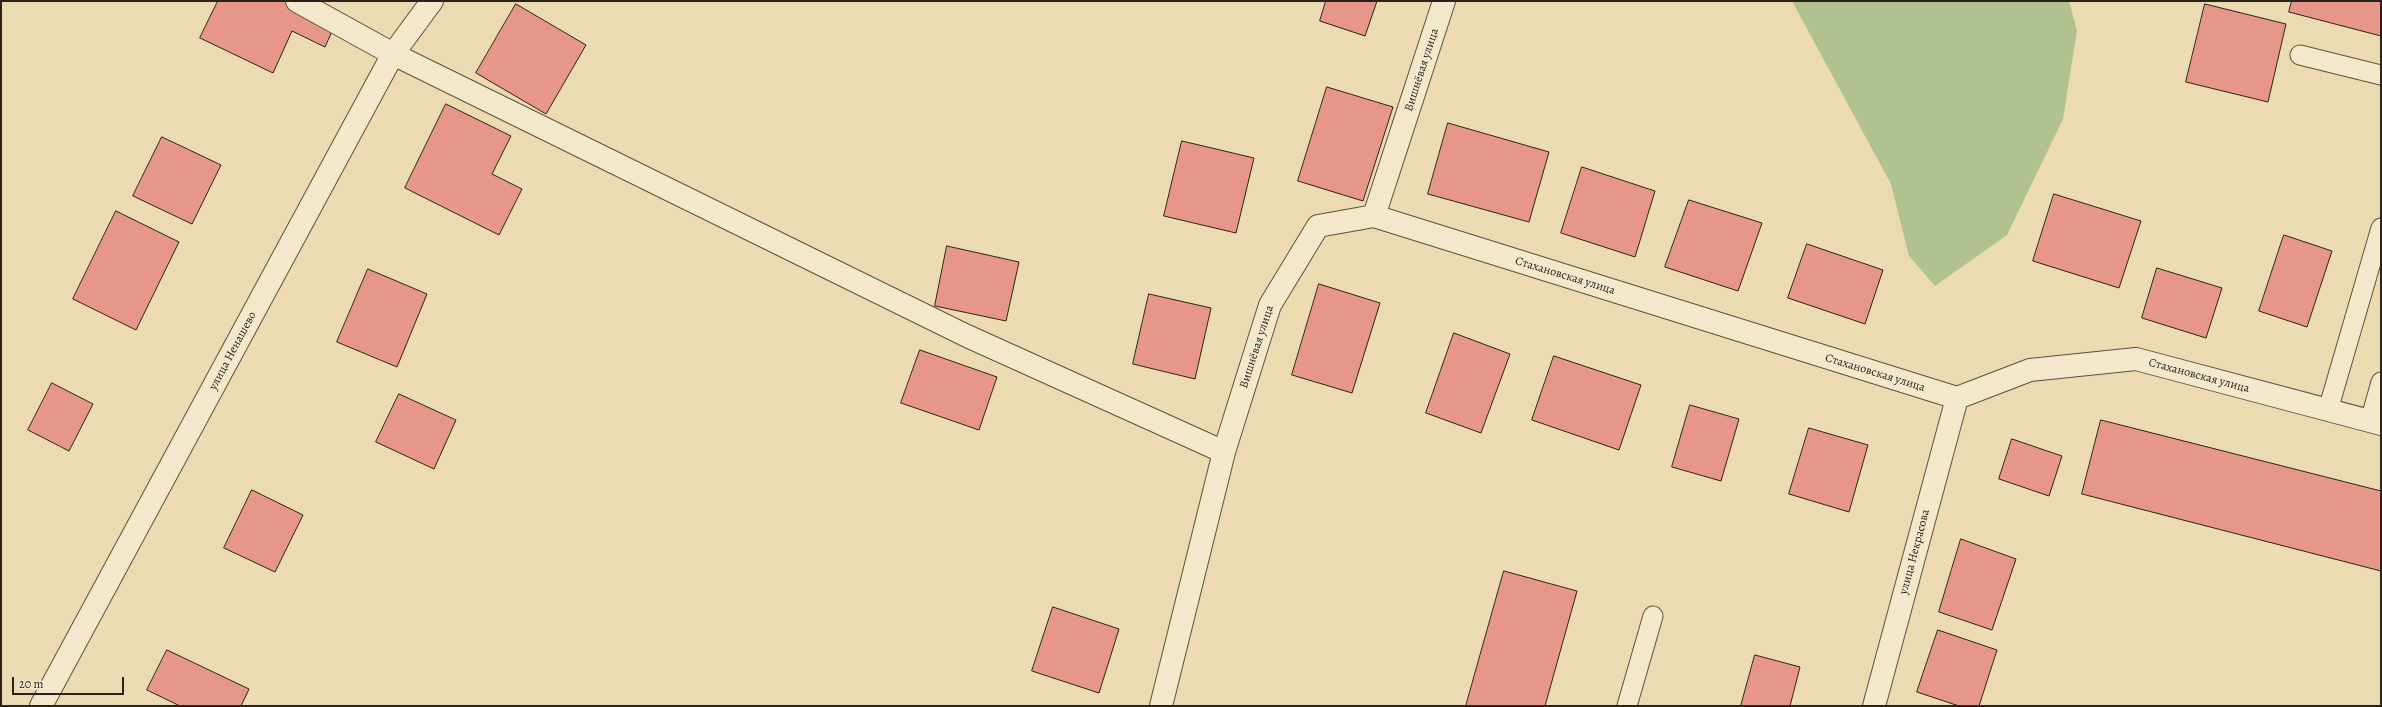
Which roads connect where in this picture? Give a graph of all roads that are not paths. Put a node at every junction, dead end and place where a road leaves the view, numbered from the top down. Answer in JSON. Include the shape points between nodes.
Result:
{"nodes":[{"id":1,"x":297,"y":1,"type":"edge"},
{"id":2,"x":432,"y":1,"type":"edge"},
{"id":3,"x":1444,"y":1,"type":"edge"},
{"id":4,"x":393,"y":54,"type":"junction"},
{"id":5,"x":2300,"y":56,"type":"dead end"},
{"id":6,"x":2381,"y":75,"type":"edge"},
{"id":7,"x":1374,"y":216,"type":"junction"},
{"id":8,"x":2381,"y":228,"type":"edge"},
{"id":9,"x":2381,"y":382,"type":"edge"},
{"id":10,"x":1956,"y":398,"type":"junction"},
{"id":11,"x":2328,"y":410,"type":"junction"},
{"id":12,"x":2376,"y":423,"type":"edge"},
{"id":13,"x":1224,"y":452,"type":"junction"},
{"id":14,"x":1653,"y":616,"type":"dead end"},
{"id":15,"x":41,"y":706,"type":"edge"},
{"id":16,"x":1161,"y":706,"type":"edge"},
{"id":17,"x":1627,"y":706,"type":"edge"},
{"id":18,"x":1874,"y":706,"type":"edge"}],
"edges":[{"from":1,"to":4,"type":"street"},
{"from":2,"to":4,"type":"street","name":"улица Ненашево"},
{"from":3,"to":7,"type":"street","name":"Вишнёвая улица"},
{"from":4,"to":13,"type":"street","via":[[967,336]]},
{"from":4,"to":15,"type":"street","name":"улица Ненашево"},
{"from":5,"to":6,"type":"lane"},
{"from":7,"to":10,"type":"street","name":"Стахановская улица"},
{"from":7,"to":13,"type":"street","name":"Вишнёвая улица","via":[[1318,226],[1270,305]]},
{"from":8,"to":11,"type":"lane"},
{"from":9,"to":12,"type":"lane"},
{"from":10,"to":11,"type":"street","name":"Стахановская улица","via":[[2030,370],[2136,359]]},
{"from":10,"to":18,"type":"street","name":"улица Некрасова"},
{"from":11,"to":12,"type":"street","name":"Стахановская улица"},
{"from":13,"to":16,"type":"street","name":"Вишнёвая улица"},
{"from":14,"to":17,"type":"lane"}]}
